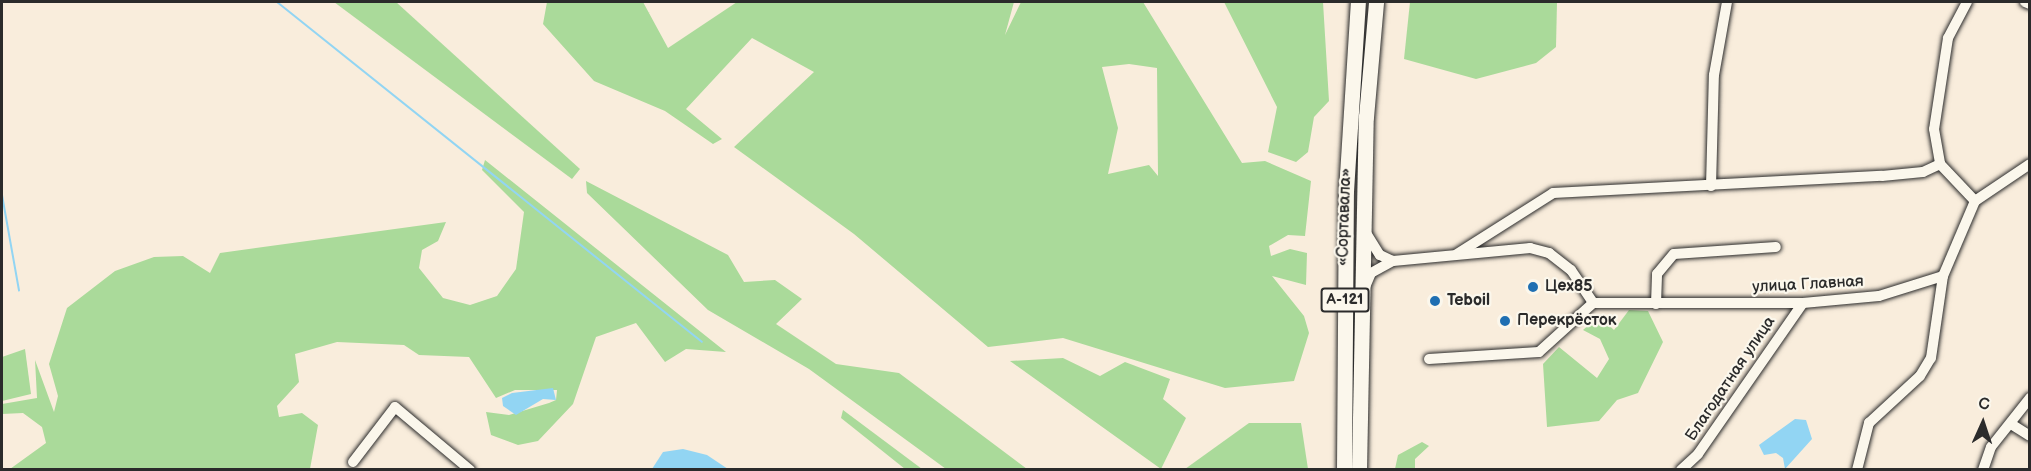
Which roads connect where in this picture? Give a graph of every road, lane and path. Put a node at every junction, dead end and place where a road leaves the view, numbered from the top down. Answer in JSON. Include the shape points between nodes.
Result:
{"nodes":[{"id":1,"x":1358,"y":2,"type":"edge"},
{"id":2,"x":1376,"y":2,"type":"edge"},
{"id":3,"x":1727,"y":2,"type":"edge"},
{"id":4,"x":2025,"y":2,"type":"edge"},
{"id":5,"x":1964,"y":3,"type":"edge"},
{"id":6,"x":2030,"y":4,"type":"edge"},
{"id":7,"x":1940,"y":164,"type":"junction"},
{"id":8,"x":2030,"y":164,"type":"edge"},
{"id":9,"x":1711,"y":186,"type":"junction"},
{"id":10,"x":1975,"y":201,"type":"junction"},
{"id":11,"x":1364,"y":211,"type":"junction"},
{"id":12,"x":1776,"y":247,"type":"dead end"},
{"id":13,"x":1454,"y":256,"type":"junction"},
{"id":14,"x":1393,"y":261,"type":"junction"},
{"id":15,"x":1943,"y":276,"type":"junction"},
{"id":16,"x":1593,"y":303,"type":"junction"},
{"id":17,"x":1803,"y":303,"type":"junction"},
{"id":18,"x":1656,"y":304,"type":"junction"},
{"id":19,"x":1361,"y":307,"type":"junction"},
{"id":20,"x":1429,"y":359,"type":"dead end"},
{"id":21,"x":2030,"y":398,"type":"edge"},
{"id":22,"x":2011,"y":424,"type":"junction"},
{"id":23,"x":2030,"y":436,"type":"edge"},
{"id":24,"x":353,"y":462,"type":"dead end"},
{"id":25,"x":470,"y":470,"type":"edge"},
{"id":26,"x":1344,"y":470,"type":"edge"},
{"id":27,"x":1359,"y":470,"type":"edge"},
{"id":28,"x":1681,"y":470,"type":"edge"},
{"id":29,"x":1857,"y":470,"type":"edge"},
{"id":30,"x":1983,"y":470,"type":"edge"}],
"edges":[{"from":1,"to":26,"type":"highway","name":"«Сортавала»","number":"А-121","via":[[1347,191]]},
{"from":2,"to":11,"type":"highway","name":"«Сортавала»","number":"А-121"},
{"from":3,"to":9,"type":"street","via":[[1714,75]]},
{"from":4,"to":6,"type":"street"},
{"from":5,"to":7,"type":"street","via":[[1948,38],[1937,92],[1934,129]]},
{"from":7,"to":9,"type":"street","via":[[1923,172]]},
{"from":7,"to":10,"type":"street"},
{"from":8,"to":10,"type":"street"},
{"from":9,"to":13,"type":"street","via":[[1553,193]]},
{"from":10,"to":15,"type":"street"},
{"from":11,"to":14,"type":"street","via":[[1370,244]]},
{"from":11,"to":19,"type":"highway","name":"«Сортавала»","number":"А-121"},
{"from":12,"to":18,"type":"street","via":[[1674,254],[1657,274]]},
{"from":13,"to":14,"type":"street"},
{"from":13,"to":16,"type":"street","via":[[1530,248],[1549,253],[1571,270]]},
{"from":14,"to":19,"type":"street","via":[[1371,273]]},
{"from":15,"to":17,"type":"street","name":"улица Главная","via":[[1878,296]]},
{"from":15,"to":29,"type":"street","via":[[1931,358],[1920,376],[1869,423]]},
{"from":16,"to":18,"type":"street","name":"улица Главная"},
{"from":16,"to":20,"type":"street","via":[[1539,352]]},
{"from":17,"to":18,"type":"street","name":"улица Главная"},
{"from":17,"to":28,"type":"street","name":"Благодатная улица","via":[[1698,454]]},
{"from":19,"to":27,"type":"highway","name":"«Сортавала»","number":"А-121"},
{"from":21,"to":22,"type":"street"},
{"from":22,"to":23,"type":"street"},
{"from":22,"to":30,"type":"street","via":[[1991,447]]},
{"from":24,"to":25,"type":"street","via":[[395,407]]}]}
